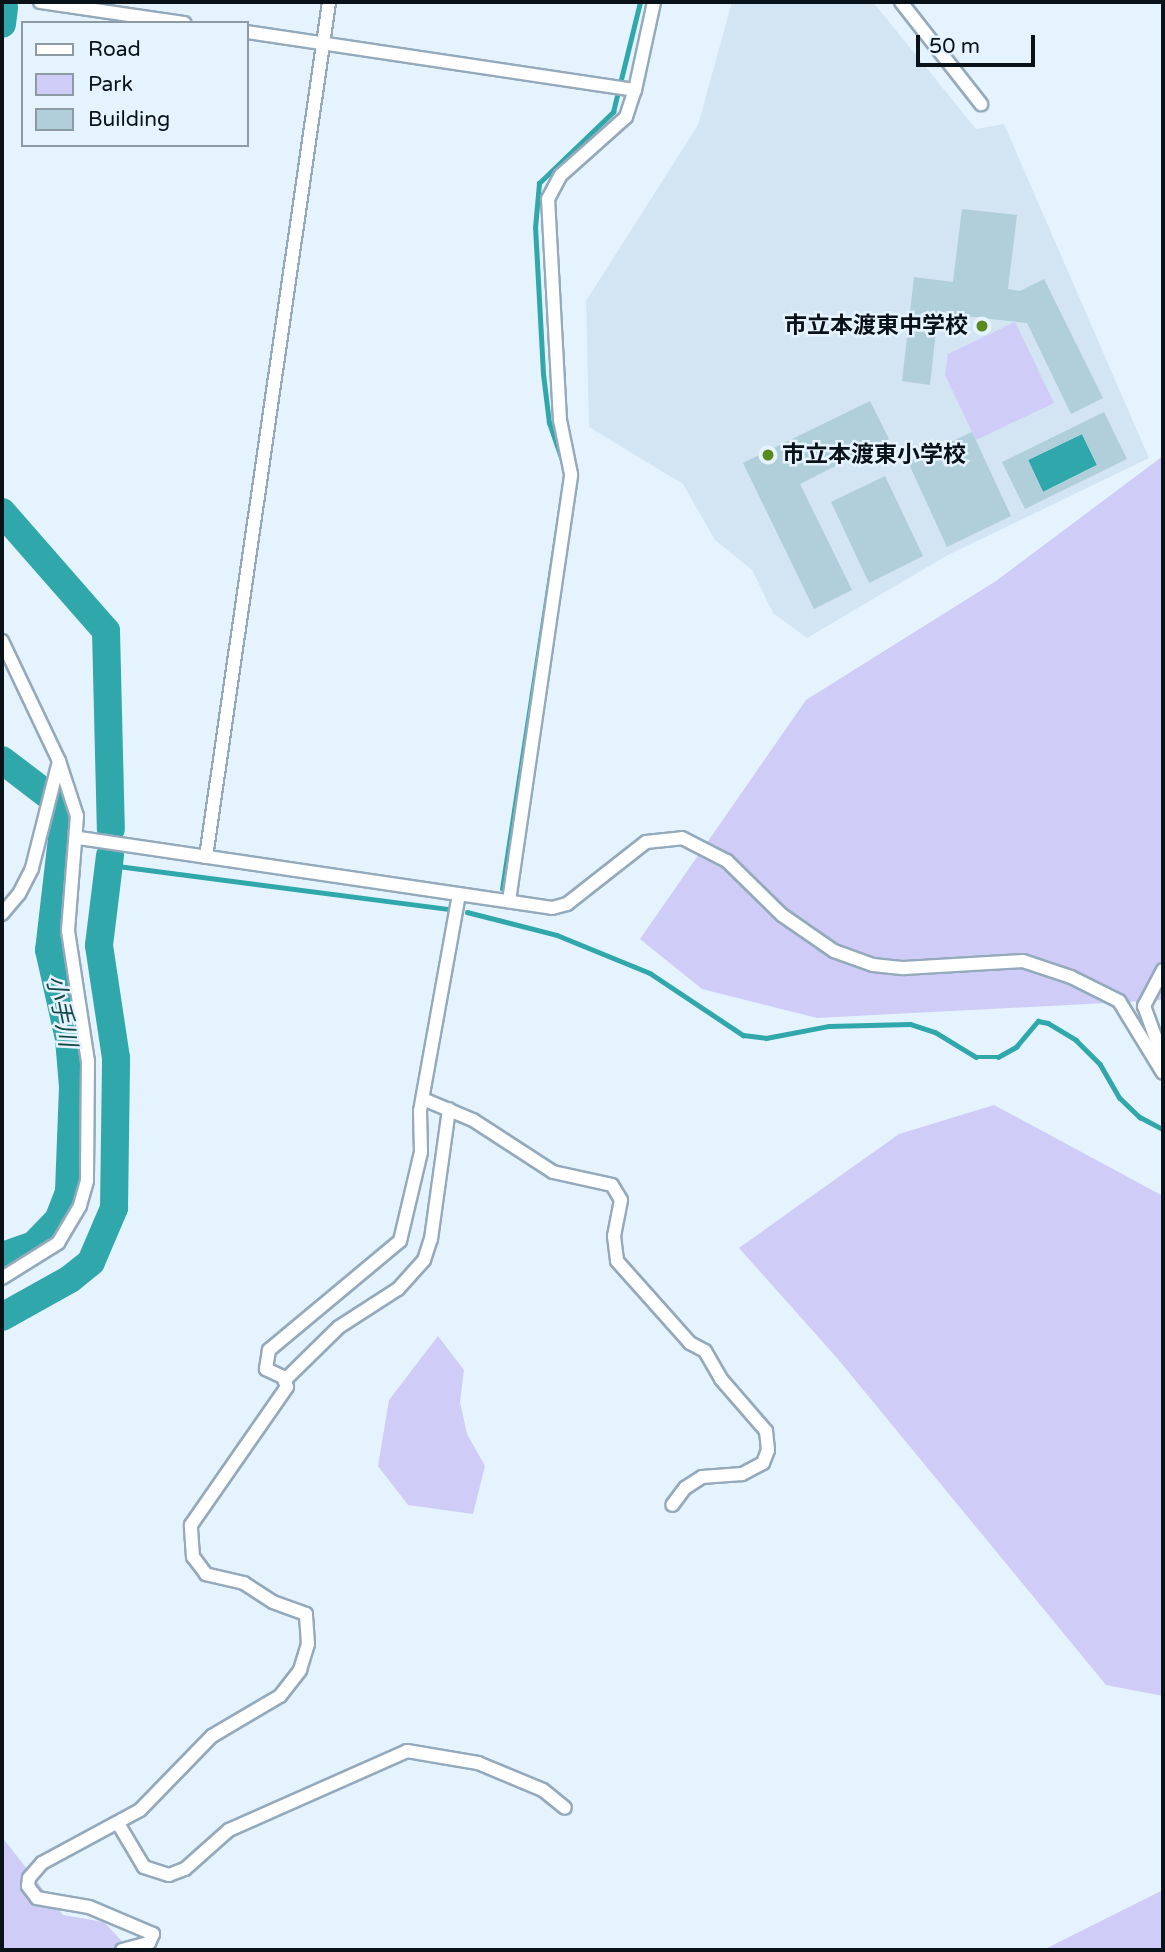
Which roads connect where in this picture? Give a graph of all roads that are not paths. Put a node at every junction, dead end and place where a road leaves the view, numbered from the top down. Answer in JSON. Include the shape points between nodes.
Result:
{"nodes":[{"id":1,"x":40,"y":2,"type":"edge"},
{"id":2,"x":329,"y":2,"type":"edge"},
{"id":3,"x":654,"y":2,"type":"edge"},
{"id":4,"x":901,"y":2,"type":"edge"},
{"id":5,"x":170,"y":21,"type":"edge"},
{"id":6,"x":248,"y":32,"type":"edge"},
{"id":7,"x":323,"y":43,"type":"junction"},
{"id":8,"x":627,"y":88,"type":"junction"},
{"id":9,"x":981,"y":104,"type":"dead end"},
{"id":10,"x":2,"y":641,"type":"edge"},
{"id":11,"x":59,"y":761,"type":"junction"},
{"id":12,"x":79,"y":838,"type":"junction"},
{"id":13,"x":206,"y":857,"type":"junction"},
{"id":14,"x":459,"y":894,"type":"junction"},
{"id":15,"x":509,"y":901,"type":"junction"},
{"id":16,"x":2,"y":914,"type":"edge"},
{"id":17,"x":1163,"y":970,"type":"edge"},
{"id":18,"x":1163,"y":1058,"type":"edge"},
{"id":19,"x":1163,"y":1073,"type":"edge"},
{"id":20,"x":424,"y":1099,"type":"junction"},
{"id":21,"x":449,"y":1109,"type":"junction"},
{"id":22,"x":2,"y":1279,"type":"edge"},
{"id":23,"x":286,"y":1380,"type":"junction"},
{"id":24,"x":672,"y":1505,"type":"dead end"},
{"id":25,"x":565,"y":1808,"type":"dead end"},
{"id":26,"x":119,"y":1825,"type":"junction"},
{"id":27,"x":122,"y":1950,"type":"edge"}],
"edges":[{"from":1,"to":5,"type":"street"},
{"from":2,"to":7,"type":"street"},
{"from":3,"to":8,"type":"street"},
{"from":4,"to":9,"type":"street"},
{"from":6,"to":7,"type":"street"},
{"from":7,"to":8,"type":"street"},
{"from":7,"to":13,"type":"street"},
{"from":8,"to":15,"type":"street","via":[[626,117],[561,176],[548,199],[560,420],[571,474]]},
{"from":10,"to":11,"type":"street"},
{"from":11,"to":12,"type":"street","via":[[71,791]]},
{"from":11,"to":16,"type":"street","via":[[32,868]]},
{"from":12,"to":13,"type":"street"},
{"from":12,"to":22,"type":"street","via":[[68,931],[88,1061],[87,1181],[72,1226],[58,1243]]},
{"from":13,"to":14,"type":"street"},
{"from":14,"to":15,"type":"street"},
{"from":14,"to":20,"type":"street"},
{"from":15,"to":19,"type":"street","via":[[552,908],[567,904],[646,842],[682,838],[727,861],[782,915],[834,951],[873,965],[904,968],[1023,961],[1071,977],[1119,1001]]},
{"from":17,"to":18,"type":"street","via":[[1144,1006]]},
{"from":20,"to":21,"type":"street"},
{"from":20,"to":23,"type":"street","via":[[421,1152],[400,1241],[269,1350],[266,1369]]},
{"from":21,"to":23,"type":"street","via":[[424,1261],[398,1289],[339,1326]]},
{"from":21,"to":24,"type":"street","via":[[552,1172],[612,1185],[621,1200],[614,1236],[617,1261],[690,1343],[705,1351],[721,1379],[766,1430],[768,1450],[763,1463],[742,1474],[702,1478],[685,1488]]},
{"from":23,"to":26,"type":"street","via":[[283,1394],[191,1525],[190,1540],[193,1557],[206,1574],[244,1583],[273,1602],[306,1614],[306,1656],[280,1696],[212,1736],[148,1804]]},
{"from":25,"to":26,"type":"street","via":[[543,1790],[478,1762],[407,1751],[229,1830],[185,1869],[169,1875],[144,1867]]},
{"from":26,"to":27,"type":"street","via":[[42,1863],[27,1886],[37,1898],[89,1907],[153,1934],[149,1943]]}]}
